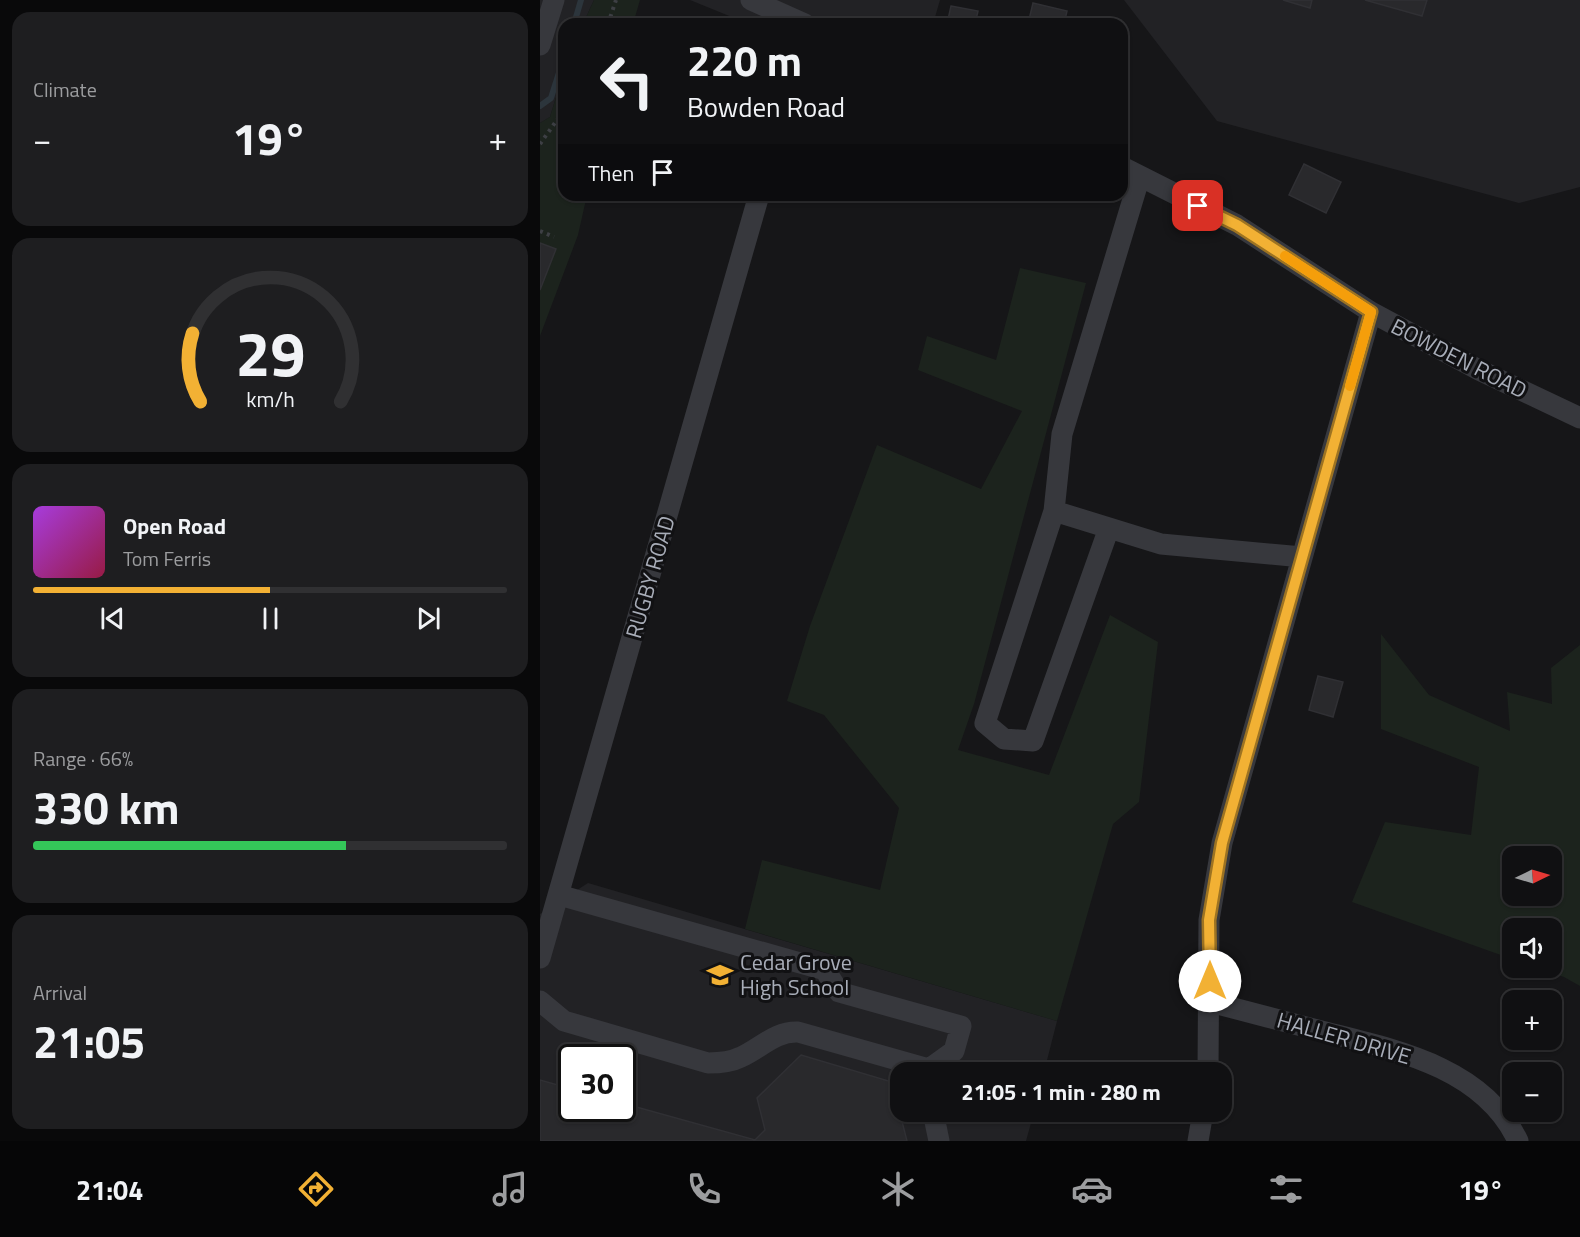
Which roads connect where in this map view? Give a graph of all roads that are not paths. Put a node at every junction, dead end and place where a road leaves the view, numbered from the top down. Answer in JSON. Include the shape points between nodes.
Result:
{"nodes":[{"id":1,"x":554,"y":0,"type":"edge"},
{"id":2,"x":751,"y":0,"type":"edge"},
{"id":3,"x":792,"y":18,"type":"edge"},
{"id":4,"x":540,"y":45,"type":"edge"},
{"id":5,"x":1131,"y":171,"type":"edge"},
{"id":6,"x":757,"y":201,"type":"edge"},
{"id":7,"x":1123,"y":201,"type":"edge"},
{"id":8,"x":1371,"y":312,"type":"junction"},
{"id":9,"x":1580,"y":418,"type":"edge"},
{"id":10,"x":1054,"y":511,"type":"junction"},
{"id":11,"x":1109,"y":528,"type":"junction"},
{"id":12,"x":1302,"y":557,"type":"junction"},
{"id":13,"x":559,"y":895,"type":"junction"},
{"id":14,"x":540,"y":958,"type":"edge"},
{"id":15,"x":540,"y":1001,"type":"edge"},
{"id":16,"x":1210,"y":1002,"type":"junction"},
{"id":17,"x":899,"y":1062,"type":"edge"},
{"id":18,"x":940,"y":1062,"type":"edge"},
{"id":19,"x":1208,"y":1062,"type":"edge"},
{"id":20,"x":935,"y":1122,"type":"edge"},
{"id":21,"x":1201,"y":1122,"type":"edge"},
{"id":22,"x":939,"y":1141,"type":"edge"},
{"id":23,"x":1198,"y":1141,"type":"edge"},
{"id":24,"x":1518,"y":1141,"type":"edge"}],
"edges":[{"from":1,"to":4,"type":"street"},
{"from":2,"to":3,"type":"street"},
{"from":5,"to":8,"type":"street","name":"BOWDEN ROAD","via":[[1237,225]]},
{"from":6,"to":13,"type":"street","name":"RUGBY ROAD"},
{"from":7,"to":10,"type":"street","via":[[1062,434]]},
{"from":8,"to":9,"type":"street","name":"BOWDEN ROAD"},
{"from":8,"to":12,"type":"street"},
{"from":10,"to":11,"type":"street"},
{"from":10,"to":11,"type":"street","via":[[985,723],[1004,739],[1033,741]]},
{"from":11,"to":12,"type":"street","via":[[1161,544]]},
{"from":12,"to":16,"type":"street","via":[[1222,843],[1209,920]]},
{"from":13,"to":14,"type":"street","name":"RUGBY ROAD"},
{"from":13,"to":18,"type":"street","via":[[825,970],[839,992],[961,1026],[954,1051]]},
{"from":15,"to":17,"type":"street","via":[[564,1021],[708,1063],[740,1058],[790,1031]]},
{"from":16,"to":19,"type":"street"},
{"from":16,"to":24,"type":"street","name":"HALLER DRIVE","via":[[1408,1053],[1482,1093],[1508,1122]]},
{"from":20,"to":22,"type":"street"},
{"from":21,"to":23,"type":"street"}]}
